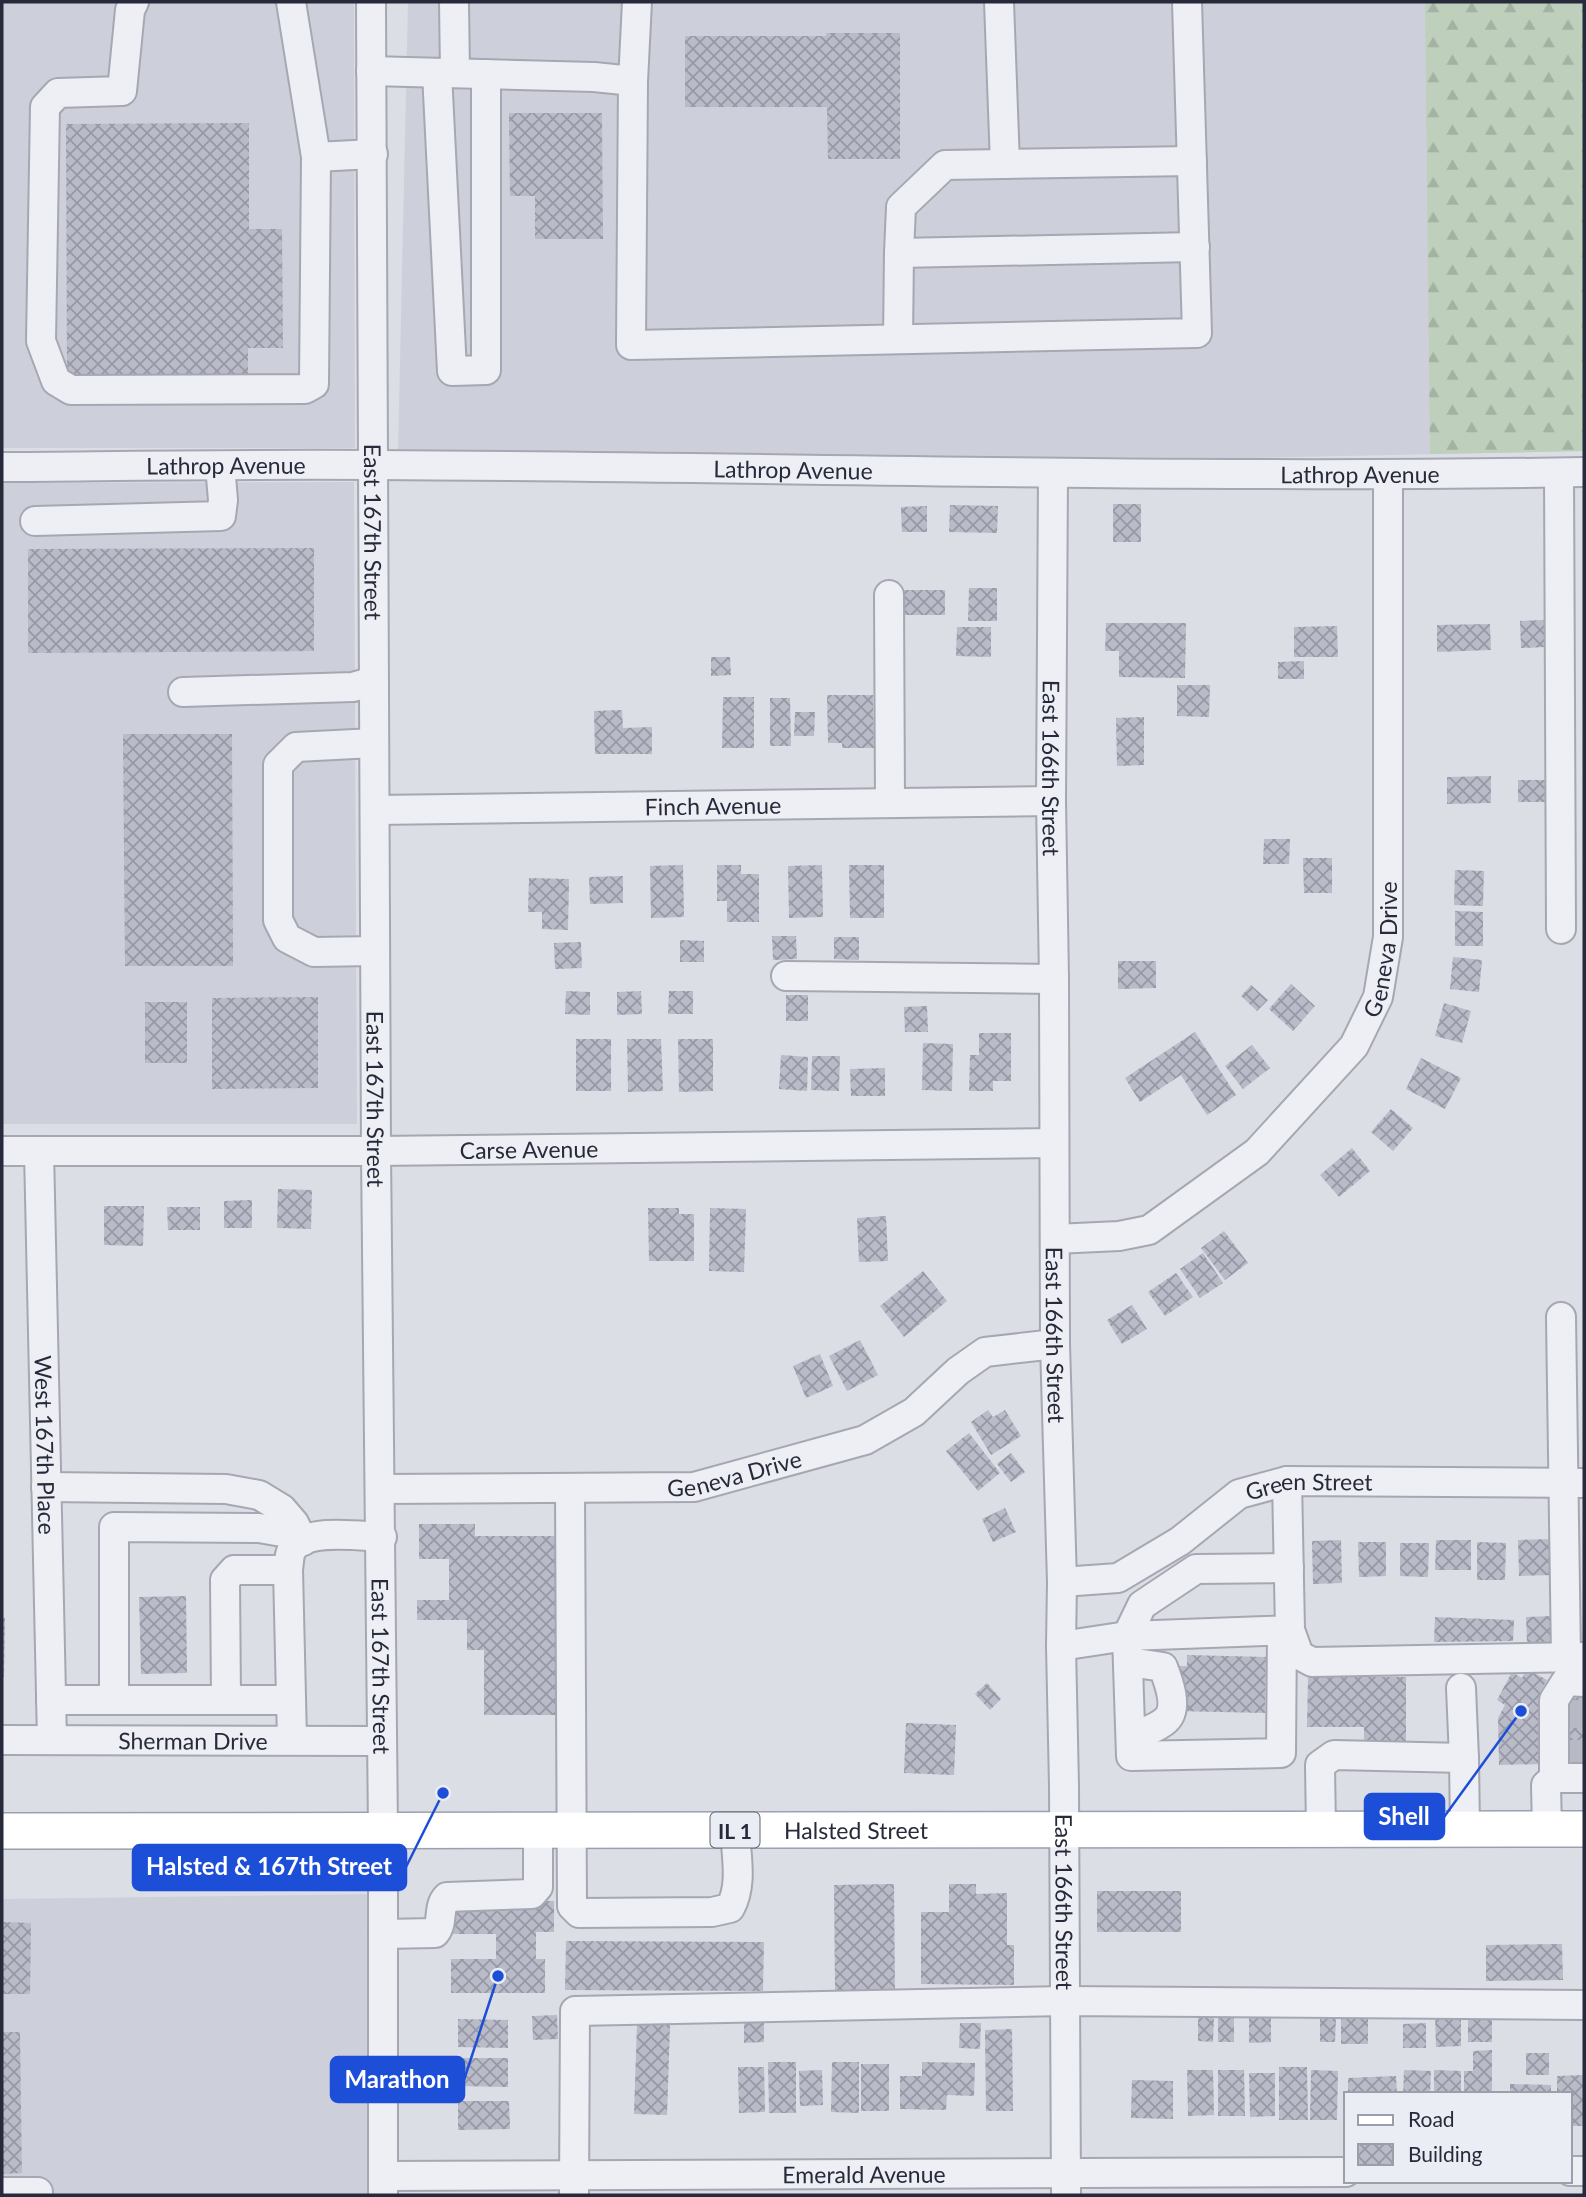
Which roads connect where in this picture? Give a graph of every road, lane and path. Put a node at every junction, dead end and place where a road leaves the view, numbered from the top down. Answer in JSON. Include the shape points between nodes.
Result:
{"nodes":[{"id":1,"x":134,"y":2,"type":"edge"},
{"id":2,"x":291,"y":2,"type":"edge"},
{"id":3,"x":372,"y":2,"type":"edge"},
{"id":4,"x":454,"y":2,"type":"edge"},
{"id":5,"x":637,"y":2,"type":"edge"},
{"id":6,"x":999,"y":2,"type":"edge"},
{"id":7,"x":1187,"y":2,"type":"edge"},
{"id":8,"x":372,"y":71,"type":"junction"},
{"id":9,"x":446,"y":73,"type":"junction"},
{"id":10,"x":486,"y":74,"type":"junction"},
{"id":11,"x":633,"y":80,"type":"junction"},
{"id":12,"x":373,"y":154,"type":"junction"},
{"id":13,"x":316,"y":157,"type":"junction"},
{"id":14,"x":1192,"y":160,"type":"junction"},
{"id":15,"x":1005,"y":164,"type":"junction"},
{"id":16,"x":1195,"y":247,"type":"junction"},
{"id":17,"x":899,"y":253,"type":"junction"},
{"id":18,"x":898,"y":339,"type":"junction"},
{"id":19,"x":374,"y":465,"type":"junction"},
{"id":20,"x":220,"y":466,"type":"junction"},
{"id":21,"x":2,"y":467,"type":"edge"},
{"id":22,"x":1572,"y":472,"type":"edge"},
{"id":23,"x":1053,"y":474,"type":"junction"},
{"id":24,"x":1388,"y":475,"type":"junction"},
{"id":25,"x":35,"y":522,"type":"dead end"},
{"id":26,"x":889,"y":594,"type":"dead end"},
{"id":27,"x":374,"y":681,"type":"junction"},
{"id":28,"x":183,"y":692,"type":"dead end"},
{"id":29,"x":374,"y":743,"type":"junction"},
{"id":30,"x":1051,"y":801,"type":"junction"},
{"id":31,"x":890,"y":803,"type":"junction"},
{"id":32,"x":375,"y":810,"type":"junction"},
{"id":33,"x":1561,"y":929,"type":"dead end"},
{"id":34,"x":375,"y":951,"type":"junction"},
{"id":35,"x":786,"y":976,"type":"dead end"},
{"id":36,"x":1054,"y":979,"type":"junction"},
{"id":37,"x":1054,"y":1143,"type":"junction"},
{"id":38,"x":2,"y":1151,"type":"edge"},
{"id":39,"x":39,"y":1151,"type":"junction"},
{"id":40,"x":376,"y":1151,"type":"junction"},
{"id":41,"x":1055,"y":1239,"type":"junction"},
{"id":42,"x":1561,"y":1317,"type":"dead end"},
{"id":43,"x":1055,"y":1344,"type":"junction"},
{"id":44,"x":1287,"y":1481,"type":"junction"},
{"id":45,"x":1574,"y":1483,"type":"edge"},
{"id":46,"x":46,"y":1487,"type":"junction"},
{"id":47,"x":381,"y":1489,"type":"junction"},
{"id":48,"x":570,"y":1489,"type":"junction"},
{"id":49,"x":382,"y":1537,"type":"junction"},
{"id":50,"x":303,"y":1541,"type":"junction"},
{"id":51,"x":1289,"y":1568,"type":"junction"},
{"id":52,"x":288,"y":1570,"type":"junction"},
{"id":53,"x":1062,"y":1582,"type":"junction"},
{"id":54,"x":1290,"y":1638,"type":"junction"},
{"id":55,"x":1061,"y":1646,"type":"junction"},
{"id":56,"x":1128,"y":1649,"type":"junction"},
{"id":57,"x":1575,"y":1657,"type":"edge"},
{"id":58,"x":1584,"y":1682,"type":"edge"},
{"id":59,"x":1461,"y":1688,"type":"dead end"},
{"id":60,"x":51,"y":1700,"type":"junction"},
{"id":61,"x":114,"y":1700,"type":"junction"},
{"id":62,"x":226,"y":1700,"type":"junction"},
{"id":63,"x":291,"y":1700,"type":"junction"},
{"id":64,"x":1131,"y":1738,"type":"junction"},
{"id":65,"x":2,"y":1740,"type":"edge"},
{"id":66,"x":52,"y":1740,"type":"junction"},
{"id":67,"x":292,"y":1740,"type":"junction"},
{"id":68,"x":382,"y":1741,"type":"junction"},
{"id":69,"x":1464,"y":1758,"type":"junction"},
{"id":70,"x":1559,"y":1762,"type":"junction"},
{"id":71,"x":1320,"y":1765,"type":"junction"},
{"id":72,"x":1584,"y":1778,"type":"tunnel mouth"},
{"id":73,"x":1584,"y":1829,"type":"edge"},
{"id":74,"x":383,"y":1830,"type":"junction"},
{"id":75,"x":538,"y":1830,"type":"junction"},
{"id":76,"x":572,"y":1830,"type":"junction"},
{"id":77,"x":735,"y":1830,"type":"junction"},
{"id":78,"x":1064,"y":1830,"type":"junction"},
{"id":79,"x":1321,"y":1830,"type":"junction"},
{"id":80,"x":1465,"y":1830,"type":"junction"},
{"id":81,"x":1547,"y":1830,"type":"junction"},
{"id":82,"x":2,"y":1831,"type":"edge"},
{"id":83,"x":383,"y":1934,"type":"junction"},
{"id":84,"x":1064,"y":2001,"type":"junction"},
{"id":85,"x":1584,"y":2005,"type":"edge"},
{"id":86,"x":1344,"y":2172,"type":"edge"},
{"id":87,"x":1066,"y":2184,"type":"edge"},
{"id":88,"x":574,"y":2185,"type":"edge"},
{"id":89,"x":383,"y":2186,"type":"edge"},
{"id":90,"x":2,"y":2192,"type":"edge"},
{"id":91,"x":38,"y":2195,"type":"edge"}],
"edges":[{"from":1,"to":13,"type":"street","via":[[122,92],[58,93],[45,107],[41,341],[56,381],[71,390],[305,389],[314,384]]},
{"from":2,"to":13,"type":"street"},
{"from":3,"to":8,"type":"street","name":"East 167th Street"},
{"from":4,"to":9,"type":"street"},
{"from":5,"to":11,"type":"street"},
{"from":6,"to":15,"type":"street"},
{"from":7,"to":14,"type":"street"},
{"from":8,"to":9,"type":"street"},
{"from":8,"to":12,"type":"street","name":"East 167th Street"},
{"from":9,"to":10,"type":"street"},
{"from":9,"to":10,"type":"street","via":[[452,371],[486,370]]},
{"from":10,"to":11,"type":"street"},
{"from":11,"to":18,"type":"street","via":[[631,345]]},
{"from":12,"to":13,"type":"street"},
{"from":12,"to":19,"type":"street","name":"East 167th Street"},
{"from":14,"to":15,"type":"street"},
{"from":14,"to":16,"type":"street"},
{"from":15,"to":17,"type":"street","via":[[945,165],[901,208]]},
{"from":16,"to":17,"type":"street"},
{"from":16,"to":18,"type":"street","via":[[1197,333]]},
{"from":17,"to":18,"type":"street"},
{"from":19,"to":20,"type":"street","name":"Lathrop Avenue"},
{"from":19,"to":23,"type":"street","name":"Lathrop Avenue"},
{"from":19,"to":27,"type":"street","name":"East 167th Street"},
{"from":20,"to":21,"type":"street","name":"Lathrop Avenue"},
{"from":20,"to":25,"type":"street","via":[[221,516]]},
{"from":22,"to":24,"type":"street","name":"Lathrop Avenue"},
{"from":22,"to":33,"type":"street"},
{"from":23,"to":24,"type":"street","name":"Lathrop Avenue"},
{"from":23,"to":30,"type":"street","name":"East 166th Street"},
{"from":24,"to":41,"type":"street","name":"Geneva Drive","via":[[1388,937],[1377,997],[1354,1046],[1257,1152],[1149,1230]]},
{"from":26,"to":31,"type":"street"},
{"from":27,"to":28,"type":"street","via":[[353,688]]},
{"from":27,"to":29,"type":"street","name":"East 167th Street"},
{"from":29,"to":32,"type":"street","name":"East 167th Street"},
{"from":29,"to":34,"type":"street","via":[[296,747],[278,765],[276,843],[278,919],[287,938],[314,952]]},
{"from":30,"to":31,"type":"street","name":"Finch Avenue"},
{"from":30,"to":36,"type":"street","name":"East 166th Street"},
{"from":31,"to":32,"type":"street","name":"Finch Avenue"},
{"from":32,"to":34,"type":"street","name":"East 167th Street"},
{"from":34,"to":40,"type":"street","name":"East 167th Street"},
{"from":35,"to":36,"type":"street"},
{"from":36,"to":37,"type":"street","name":"East 166th Street"},
{"from":37,"to":40,"type":"street","name":"Carse Avenue"},
{"from":37,"to":41,"type":"street","name":"East 166th Street"},
{"from":38,"to":39,"type":"street","name":"Carse Avenue"},
{"from":39,"to":40,"type":"street","name":"Carse Avenue"},
{"from":39,"to":46,"type":"street","name":"West 167th Place"},
{"from":40,"to":47,"type":"street","name":"East 167th Street"},
{"from":41,"to":43,"type":"street","name":"East 166th Street"},
{"from":42,"to":45,"type":"street"},
{"from":43,"to":48,"type":"street","name":"Geneva Drive","via":[[985,1352],[914,1412],[865,1440],[694,1487]]},
{"from":43,"to":53,"type":"street","name":"East 166th Street"},
{"from":44,"to":45,"type":"street","name":"Green Street"},
{"from":44,"to":51,"type":"street"},
{"from":44,"to":53,"type":"street","name":"Green Street","via":[[1240,1494],[1180,1541],[1118,1578]]},
{"from":45,"to":57,"type":"street"},
{"from":46,"to":50,"type":"street","via":[[226,1489],[259,1495],[282,1508]]},
{"from":46,"to":60,"type":"street","name":"West 167th Place"},
{"from":47,"to":48,"type":"street","name":"Geneva Drive"},
{"from":47,"to":49,"type":"street","name":"East 167th Street"},
{"from":48,"to":76,"type":"street"},
{"from":49,"to":50,"type":"street","via":[[321,1535]]},
{"from":49,"to":68,"type":"street","name":"East 167th Street"},
{"from":50,"to":52,"type":"street","via":[[293,1548]]},
{"from":50,"to":61,"type":"street","via":[[259,1528],[114,1527]]},
{"from":51,"to":54,"type":"street"},
{"from":51,"to":56,"type":"street","via":[[1196,1569],[1142,1605]]},
{"from":52,"to":62,"type":"street","via":[[234,1570],[225,1580]]},
{"from":52,"to":63,"type":"street"},
{"from":53,"to":55,"type":"street","name":"East 166th Street"},
{"from":54,"to":56,"type":"street"},
{"from":54,"to":57,"type":"street","via":[[1312,1662]]},
{"from":54,"to":64,"type":"street","via":[[1281,1753],[1131,1756]]},
{"from":54,"to":71,"type":"street","via":[[1302,1757]]},
{"from":55,"to":56,"type":"street","via":[[1089,1643]]},
{"from":55,"to":78,"type":"street","name":"East 166th Street"},
{"from":56,"to":64,"type":"street"},
{"from":56,"to":64,"type":"street","via":[[1164,1667],[1171,1712],[1166,1721]]},
{"from":58,"to":70,"type":"street","via":[[1566,1681],[1554,1700],[1561,1714]]},
{"from":59,"to":69,"type":"street"},
{"from":60,"to":61,"type":"street"},
{"from":60,"to":66,"type":"street","name":"West 167th Place"},
{"from":61,"to":62,"type":"street"},
{"from":62,"to":63,"type":"street"},
{"from":63,"to":67,"type":"street"},
{"from":65,"to":66,"type":"street","name":"Sherman Drive"},
{"from":66,"to":67,"type":"street","name":"Sherman Drive"},
{"from":67,"to":68,"type":"street","name":"Sherman Drive"},
{"from":68,"to":74,"type":"street","name":"East 167th Street"},
{"from":69,"to":71,"type":"street","via":[[1334,1755]]},
{"from":69,"to":80,"type":"street"},
{"from":70,"to":72,"type":"street"},
{"from":70,"to":81,"type":"street","via":[[1546,1785]]},
{"from":71,"to":79,"type":"street"},
{"from":73,"to":81,"type":"main road","name":"Halsted Street","number":"IL 1"},
{"from":74,"to":75,"type":"main road","name":"Halsted Street","number":"IL 1"},
{"from":74,"to":82,"type":"main road","name":"Halsted Street","number":"IL 1"},
{"from":74,"to":83,"type":"street","name":"East 167th Street"},
{"from":75,"to":76,"type":"main road","name":"Halsted Street","number":"IL 1"},
{"from":75,"to":83,"type":"street","via":[[538,1887],[532,1894],[447,1897],[441,1903],[435,1933]]},
{"from":76,"to":77,"type":"main road","name":"Halsted Street","number":"IL 1"},
{"from":76,"to":77,"type":"street","via":[[572,1906],[579,1913],[730,1908],[737,1886]]},
{"from":77,"to":78,"type":"main road","name":"Halsted Street","number":"IL 1"},
{"from":78,"to":79,"type":"main road","name":"Halsted Street","number":"IL 1"},
{"from":78,"to":84,"type":"street","name":"East 166th Street"},
{"from":79,"to":80,"type":"main road","name":"Halsted Street","number":"IL 1"},
{"from":80,"to":81,"type":"main road","name":"Halsted Street","number":"IL 1"},
{"from":83,"to":89,"type":"street","name":"East 167th Street"},
{"from":84,"to":85,"type":"street"},
{"from":84,"to":87,"type":"street","name":"East 166th Street"},
{"from":84,"to":88,"type":"street","via":[[575,2011]]},
{"from":86,"to":87,"type":"street","name":"Emerald Avenue"},
{"from":87,"to":88,"type":"street","name":"Emerald Avenue"},
{"from":88,"to":89,"type":"street","name":"Emerald Avenue"},
{"from":90,"to":91,"type":"street"}]}
